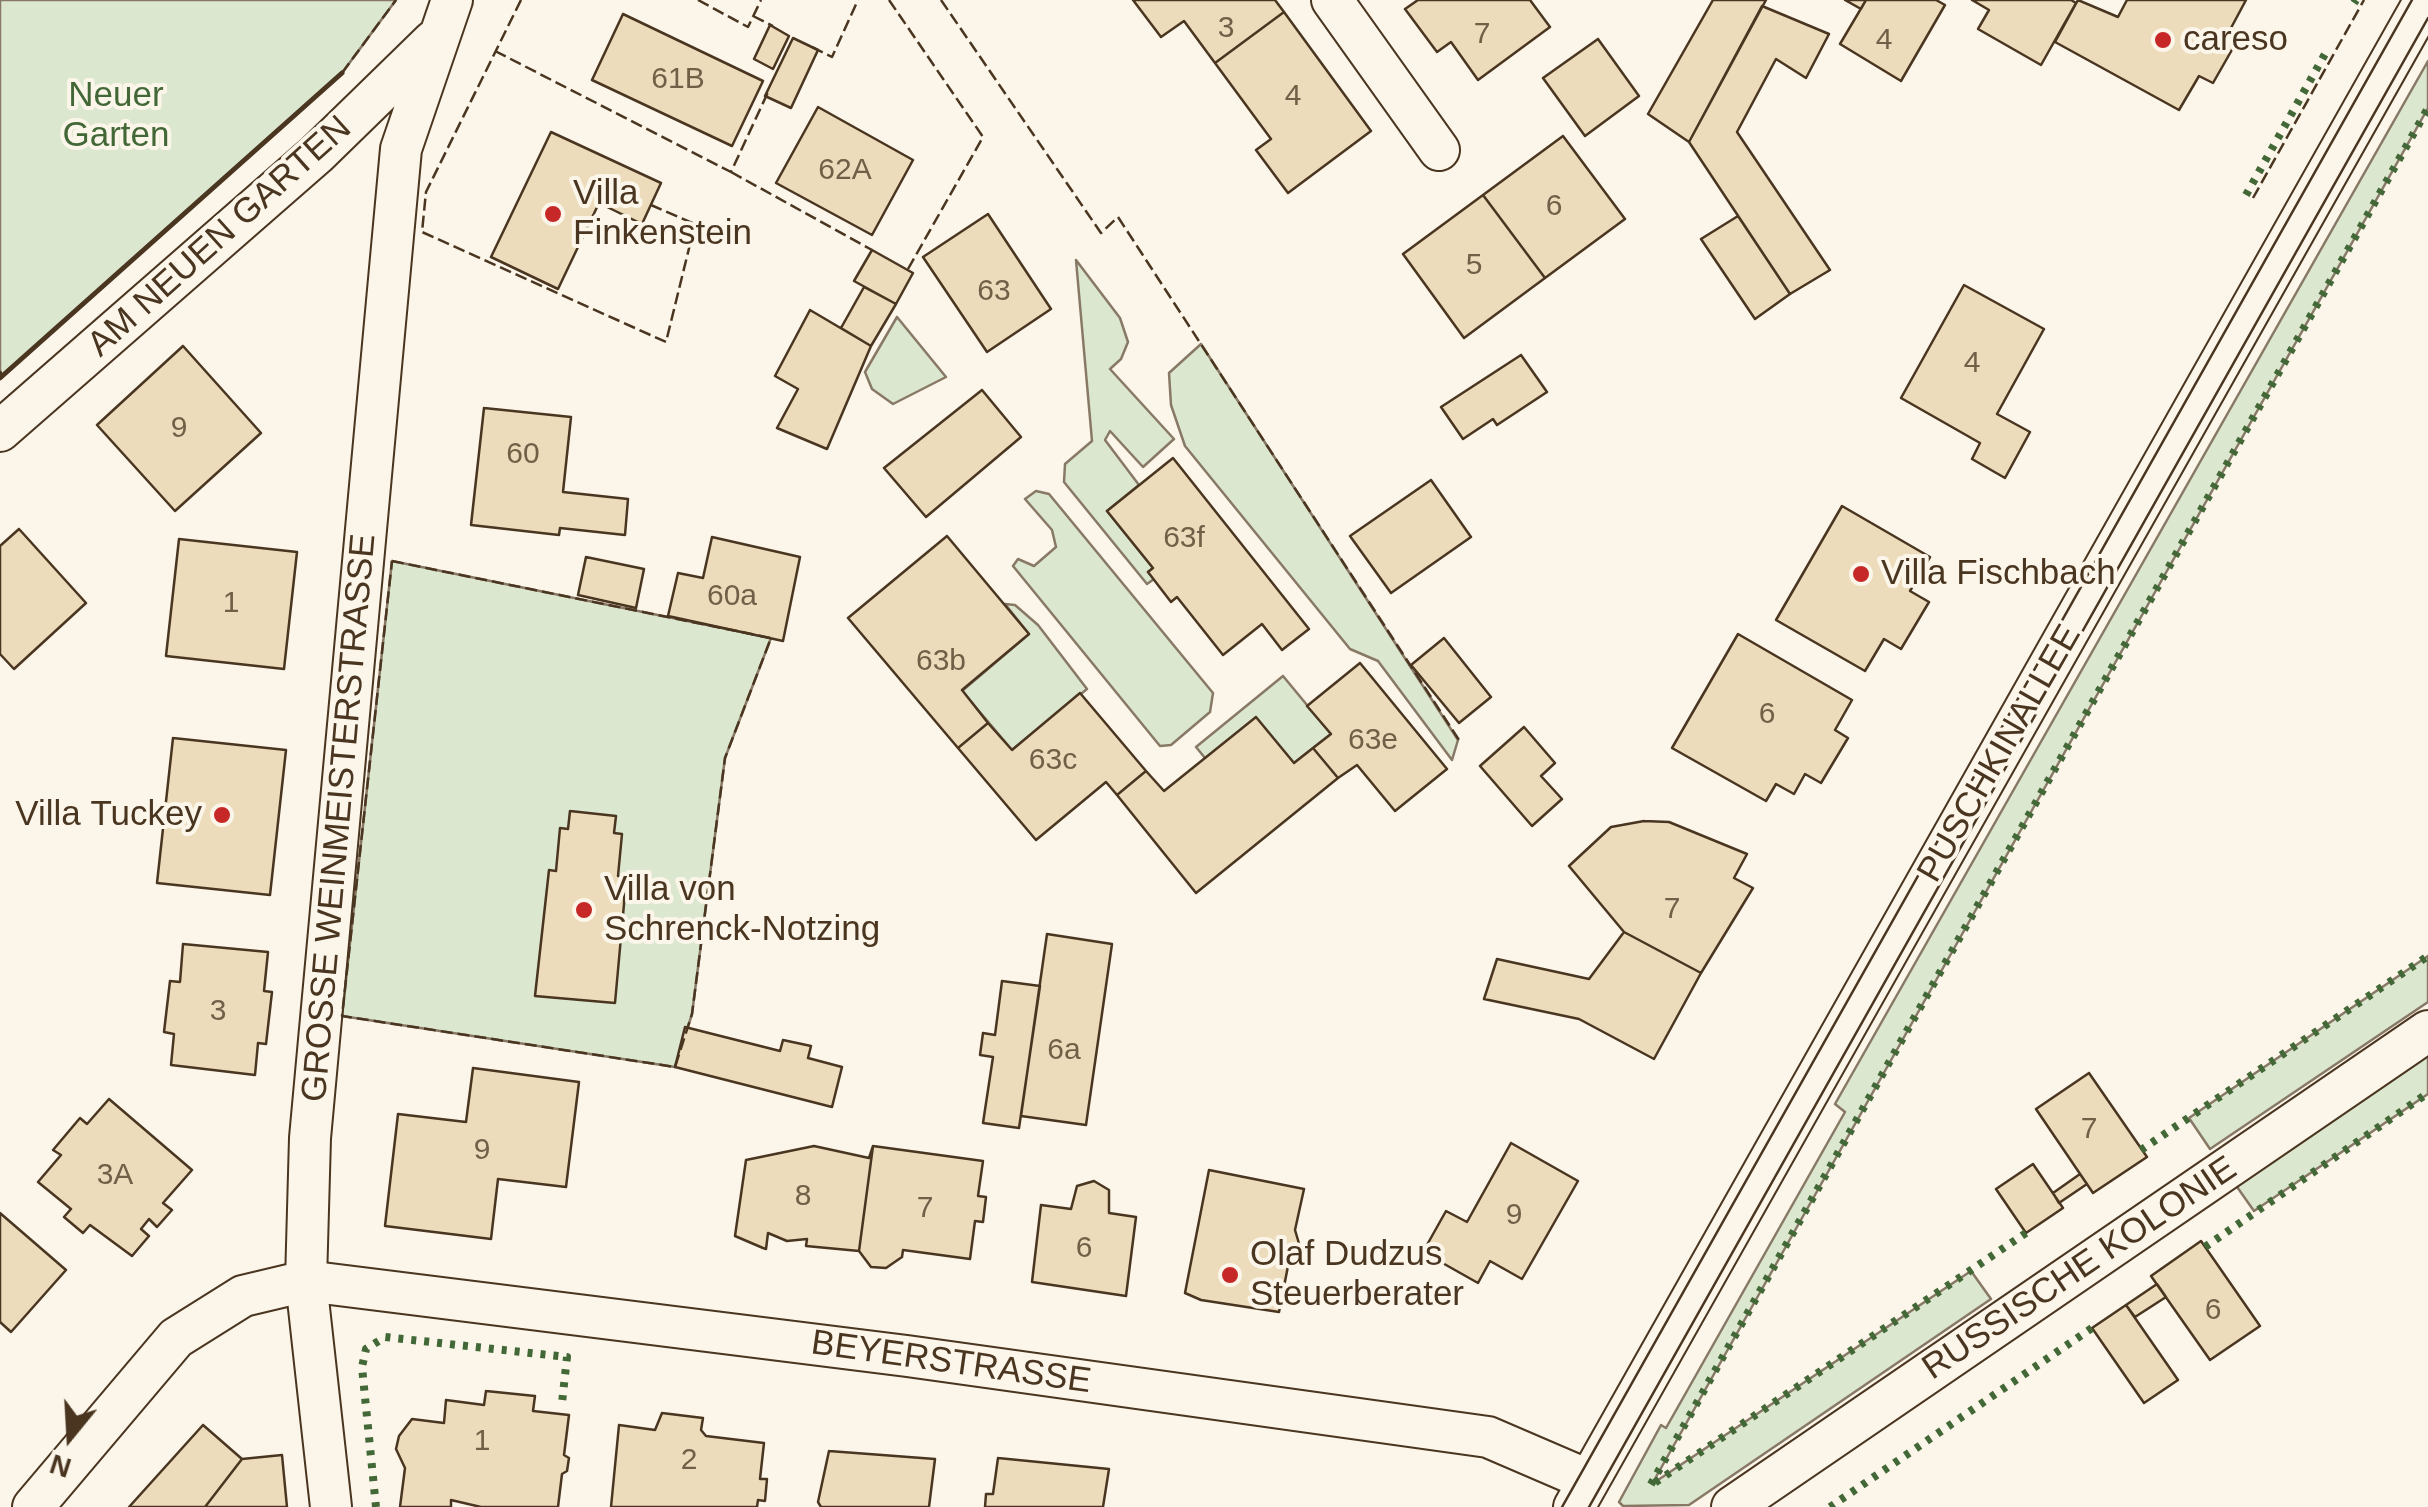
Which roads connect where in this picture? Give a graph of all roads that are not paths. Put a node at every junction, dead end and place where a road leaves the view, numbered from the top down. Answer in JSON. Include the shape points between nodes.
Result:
{"nodes":[{"id":1,"x":452,"y":0,"type":"edge"},
{"id":2,"x":1332,"y":0,"type":"edge"},
{"id":3,"x":2425,"y":0,"type":"edge"},
{"id":4,"x":436,"y":38,"type":"junction"},
{"id":5,"x":1439,"y":150,"type":"dead end"},
{"id":6,"x":0,"y":431,"type":"edge"},
{"id":7,"x":2428,"y":1031,"type":"edge"},
{"id":8,"x":306,"y":1280,"type":"junction"},
{"id":9,"x":1581,"y":1493,"type":"edge"},
{"id":10,"x":33,"y":1507,"type":"edge"},
{"id":11,"x":331,"y":1507,"type":"edge"},
{"id":12,"x":1732,"y":1507,"type":"edge"}],
"edges":[{"from":1,"to":4,"type":"street","name":"GROSSE WEINMEISTERSTRASSE"},
{"from":2,"to":5,"type":"street"},
{"from":3,"to":9,"type":"street","name":"PUSCHKINALLEE"},
{"from":4,"to":6,"type":"street","name":"AM NEUEN GARTEN","via":[[317,154]]},
{"from":4,"to":8,"type":"street","name":"GROSSE WEINMEISTERSTRASSE","via":[[401,149],[310,1138]]},
{"from":7,"to":12,"type":"street","name":"RUSSISCHE KOLONIE"},
{"from":8,"to":9,"type":"street","name":"BEYERSTRASSE","via":[[1488,1437]]},
{"from":8,"to":10,"type":"street","via":[[243,1296],[176,1338]]},
{"from":8,"to":11,"type":"street","name":"GROSSE WEINMEISTERSTRASSE"}]}
